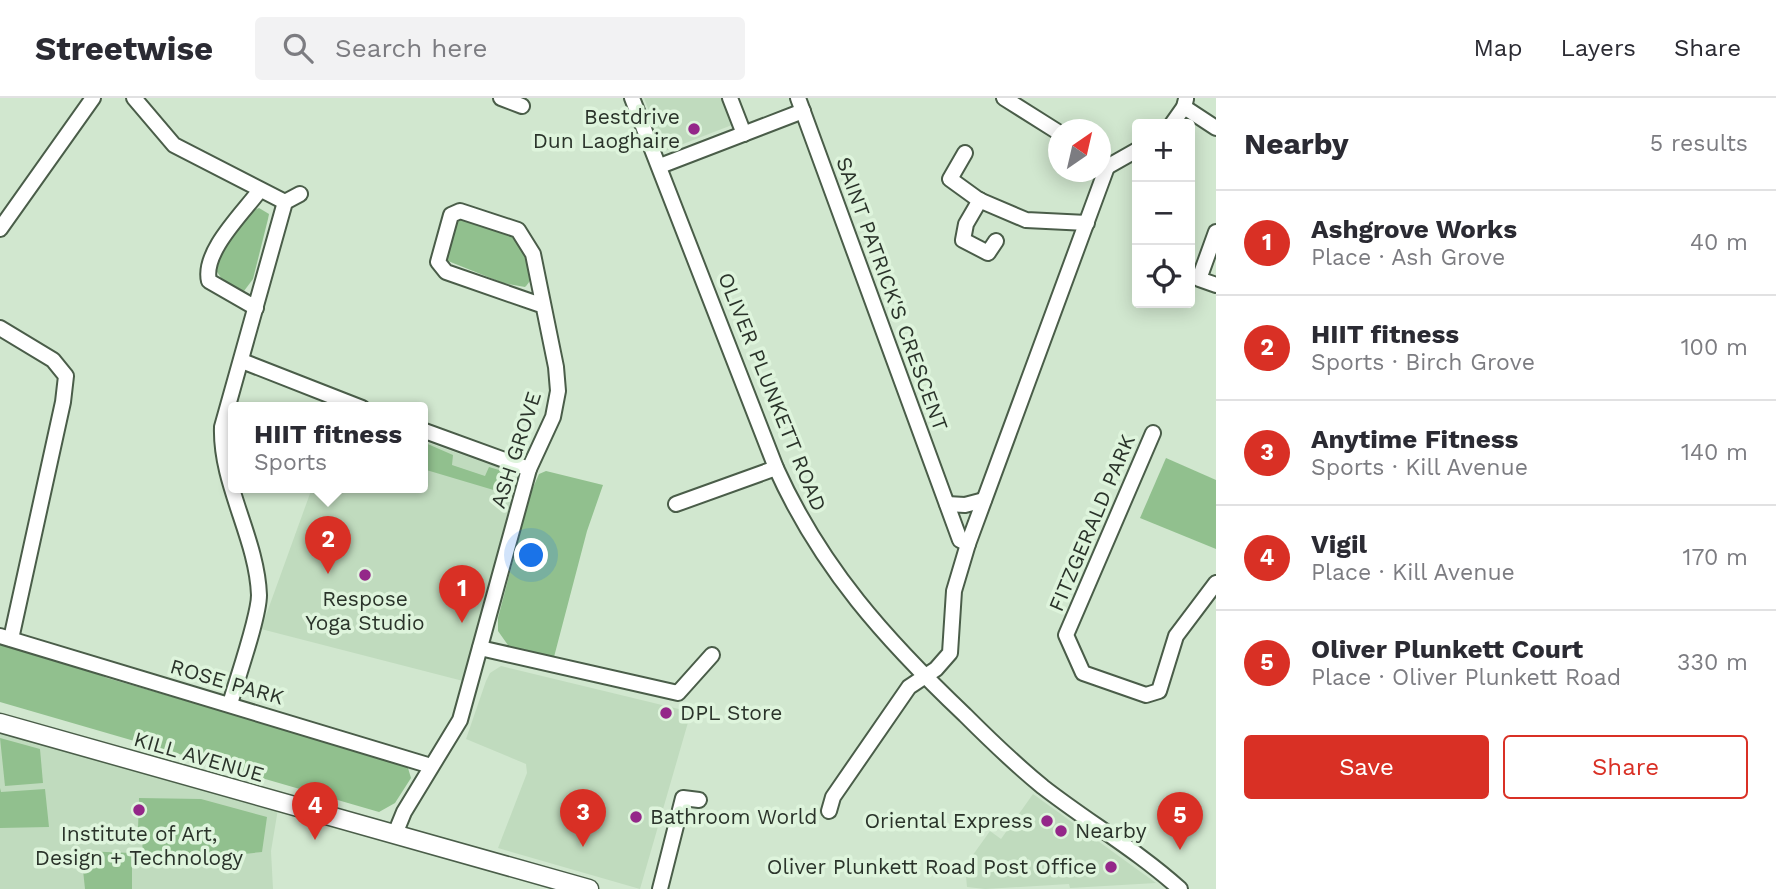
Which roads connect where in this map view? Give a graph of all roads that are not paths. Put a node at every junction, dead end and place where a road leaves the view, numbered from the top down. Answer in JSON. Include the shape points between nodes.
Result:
{"nodes":[{"id":1,"x":93,"y":98,"type":"edge"},
{"id":2,"x":134,"y":98,"type":"edge"},
{"id":3,"x":501,"y":98,"type":"edge"},
{"id":4,"x":632,"y":98,"type":"edge"},
{"id":5,"x":730,"y":98,"type":"edge"},
{"id":6,"x":1004,"y":98,"type":"edge"},
{"id":7,"x":1185,"y":103,"type":"edge"},
{"id":8,"x":800,"y":105,"type":"edge"},
{"id":9,"x":522,"y":106,"type":"dead end"},
{"id":10,"x":1175,"y":119,"type":"edge"},
{"id":11,"x":1048,"y":125,"type":"edge"},
{"id":12,"x":1216,"y":128,"type":"edge"},
{"id":13,"x":744,"y":134,"type":"junction"},
{"id":14,"x":1132,"y":152,"type":"edge"},
{"id":15,"x":965,"y":153,"type":"dead end"},
{"id":16,"x":1111,"y":161,"type":"edge"},
{"id":17,"x":660,"y":166,"type":"junction"},
{"id":18,"x":1099,"y":182,"type":"edge"},
{"id":19,"x":260,"y":190,"type":"junction"},
{"id":20,"x":300,"y":194,"type":"dead end"},
{"id":21,"x":980,"y":200,"type":"junction"},
{"id":22,"x":285,"y":201,"type":"junction"},
{"id":23,"x":1087,"y":223,"type":"junction"},
{"id":24,"x":0,"y":229,"type":"edge"},
{"id":25,"x":1216,"y":232,"type":"edge"},
{"id":26,"x":996,"y":241,"type":"dead end"},
{"id":27,"x":1216,"y":285,"type":"edge"},
{"id":28,"x":541,"y":305,"type":"junction"},
{"id":29,"x":256,"y":308,"type":"junction"},
{"id":30,"x":0,"y":328,"type":"edge"},
{"id":31,"x":242,"y":361,"type":"junction"},
{"id":32,"x":230,"y":402,"type":"edge"},
{"id":33,"x":347,"y":402,"type":"edge"},
{"id":34,"x":228,"y":407,"type":"edge"},
{"id":35,"x":428,"y":432,"type":"edge"},
{"id":36,"x":1153,"y":433,"type":"dead end"},
{"id":37,"x":228,"y":463,"type":"edge"},
{"id":38,"x":776,"y":468,"type":"junction"},
{"id":39,"x":529,"y":469,"type":"junction"},
{"id":40,"x":236,"y":493,"type":"edge"},
{"id":41,"x":984,"y":500,"type":"junction"},
{"id":42,"x":677,"y":504,"type":"dead end"},
{"id":43,"x":947,"y":504,"type":"junction"},
{"id":44,"x":968,"y":544,"type":"junction"},
{"id":45,"x":1216,"y":583,"type":"edge"},
{"id":46,"x":5,"y":638,"type":"edge"},
{"id":47,"x":480,"y":648,"type":"junction"},
{"id":48,"x":712,"y":655,"type":"dead end"},
{"id":49,"x":924,"y":676,"type":"junction"},
{"id":50,"x":230,"y":705,"type":"junction"},
{"id":51,"x":0,"y":723,"type":"edge"},
{"id":52,"x":431,"y":766,"type":"junction"},
{"id":53,"x":699,"y":800,"type":"dead end"},
{"id":54,"x":829,"y":811,"type":"dead end"},
{"id":55,"x":395,"y":834,"type":"junction"},
{"id":56,"x":589,"y":889,"type":"edge"},
{"id":57,"x":660,"y":889,"type":"edge"},
{"id":58,"x":1180,"y":889,"type":"edge"}],
"edges":[{"from":1,"to":24,"type":"street"},
{"from":2,"to":19,"type":"street","via":[[174,145]]},
{"from":3,"to":9,"type":"street"},
{"from":4,"to":17,"type":"street","name":"OLIVER PLUNKETT ROAD"},
{"from":5,"to":13,"type":"street"},
{"from":6,"to":11,"type":"street"},
{"from":7,"to":10,"type":"street"},
{"from":7,"to":12,"type":"street"},
{"from":8,"to":13,"type":"street"},
{"from":8,"to":43,"type":"street","name":"SAINT PATRICK'S CRESCENT"},
{"from":13,"to":17,"type":"street"},
{"from":14,"to":16,"type":"street"},
{"from":15,"to":21,"type":"street","via":[[950,178]]},
{"from":17,"to":38,"type":"street","name":"OLIVER PLUNKETT ROAD"},
{"from":18,"to":23,"type":"street"},
{"from":19,"to":22,"type":"street"},
{"from":19,"to":29,"type":"street","via":[[210,256],[206,271],[209,281]]},
{"from":20,"to":22,"type":"street"},
{"from":21,"to":23,"type":"street","via":[[1027,220]]},
{"from":21,"to":26,"type":"street","via":[[963,240],[988,253]]},
{"from":22,"to":29,"type":"street"},
{"from":23,"to":41,"type":"street"},
{"from":25,"to":27,"type":"street","via":[[1199,279]]},
{"from":28,"to":28,"type":"street","name":"ASH GROVE","via":[[533,254],[518,230],[460,211],[451,215],[438,262],[446,272]]},
{"from":28,"to":39,"type":"street","name":"ASH GROVE","via":[[558,391],[553,417]]},
{"from":29,"to":31,"type":"street"},
{"from":30,"to":46,"type":"street","name":"ROSE PARK","via":[[53,360],[66,376]]},
{"from":31,"to":32,"type":"street"},
{"from":31,"to":33,"type":"street"},
{"from":34,"to":37,"type":"street","via":[[222,427]]},
{"from":35,"to":39,"type":"street"},
{"from":36,"to":45,"type":"street","name":"FITZGERALD PARK","via":[[1066,635],[1083,673],[1146,695],[1159,691],[1175,636]]},
{"from":38,"to":42,"type":"street"},
{"from":38,"to":49,"type":"street","name":"OLIVER PLUNKETT ROAD","via":[[798,517],[831,567]]},
{"from":39,"to":47,"type":"street","name":"ASH GROVE"},
{"from":40,"to":50,"type":"street","via":[[259,598]]},
{"from":41,"to":43,"type":"street"},
{"from":41,"to":44,"type":"street"},
{"from":43,"to":44,"type":"street","name":"SAINT PATRICK'S CRESCENT","via":[[960,540]]},
{"from":44,"to":49,"type":"street","via":[[954,591],[950,653]]},
{"from":46,"to":50,"type":"street","name":"ROSE PARK"},
{"from":47,"to":48,"type":"street","via":[[678,693]]},
{"from":47,"to":52,"type":"street","name":"ASH GROVE","via":[[460,720]]},
{"from":49,"to":54,"type":"street","via":[[909,687],[833,797]]},
{"from":49,"to":58,"type":"street","name":"OLIVER PLUNKETT ROAD","via":[[1042,786]]},
{"from":50,"to":52,"type":"street","name":"ROSE PARK"},
{"from":51,"to":55,"type":"main road","name":"KILL AVENUE"},
{"from":52,"to":55,"type":"street","name":"ASH GROVE"},
{"from":53,"to":57,"type":"street","via":[[683,798]]},
{"from":55,"to":56,"type":"main road","name":"KILL AVENUE"}]}
